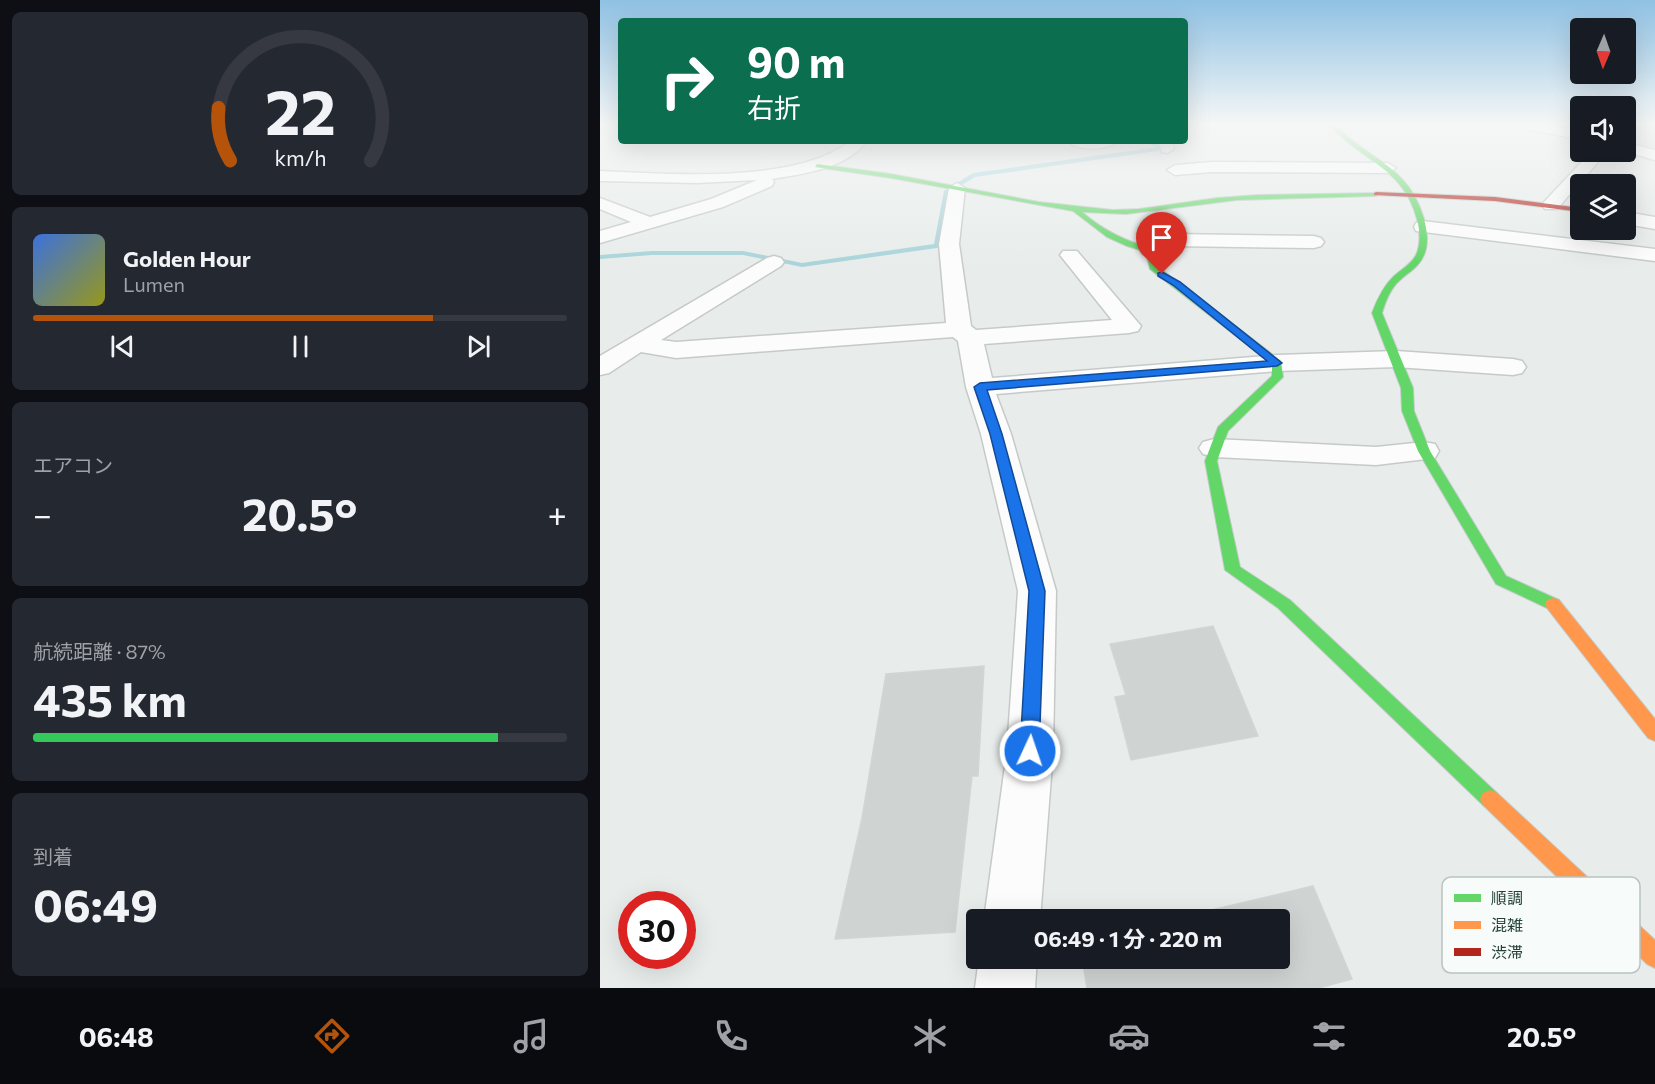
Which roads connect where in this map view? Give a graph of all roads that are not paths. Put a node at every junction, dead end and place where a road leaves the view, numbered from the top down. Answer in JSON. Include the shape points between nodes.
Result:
{"nodes":[{"id":1,"x":796,"y":170,"type":"edge"},
{"id":2,"x":861,"y":170,"type":"edge"},
{"id":3,"x":1391,"y":170,"type":"edge"},
{"id":4,"x":1582,"y":170,"type":"edge"},
{"id":5,"x":792,"y":171,"type":"junction"},
{"id":6,"x":600,"y":176,"type":"edge"},
{"id":7,"x":957,"y":188,"type":"junction"},
{"id":8,"x":1414,"y":195,"type":"junction"},
{"id":9,"x":600,"y":203,"type":"edge"},
{"id":10,"x":1551,"y":205,"type":"junction"},
{"id":11,"x":1570,"y":208,"type":"edge"},
{"id":12,"x":1076,"y":210,"type":"junction"},
{"id":13,"x":1636,"y":220,"type":"edge"},
{"id":14,"x":650,"y":223,"type":"junction"},
{"id":15,"x":1655,"y":223,"type":"edge"},
{"id":16,"x":1423,"y":227,"type":"junction"},
{"id":17,"x":600,"y":237,"type":"edge"},
{"id":18,"x":1314,"y":242,"type":"dead end"},
{"id":19,"x":1150,"y":250,"type":"junction"},
{"id":20,"x":1070,"y":255,"type":"dead end"},
{"id":21,"x":1655,"y":255,"type":"edge"},
{"id":22,"x":774,"y":262,"type":"dead end"},
{"id":23,"x":965,"y":334,"type":"junction"},
{"id":24,"x":637,"y":344,"type":"junction"},
{"id":25,"x":1396,"y":359,"type":"junction"},
{"id":26,"x":1277,"y":363,"type":"junction"},
{"id":27,"x":600,"y":367,"type":"edge"},
{"id":28,"x":1513,"y":367,"type":"dead end"},
{"id":29,"x":980,"y":387,"type":"junction"},
{"id":30,"x":1214,"y":448,"type":"junction"},
{"id":31,"x":1424,"y":451,"type":"junction"},
{"id":32,"x":1655,"y":733,"type":"edge"},
{"id":33,"x":1572,"y":877,"type":"edge"},
{"id":34,"x":1013,"y":909,"type":"edge"},
{"id":35,"x":1640,"y":942,"type":"edge"},
{"id":36,"x":1655,"y":956,"type":"edge"},
{"id":37,"x":1007,"y":969,"type":"edge"},
{"id":38,"x":1005,"y":988,"type":"edge"}],
"edges":[{"from":1,"to":5,"type":"street"},
{"from":2,"to":7,"type":"street"},
{"from":3,"to":8,"type":"street"},
{"from":4,"to":10,"type":"street"},
{"from":5,"to":6,"type":"street","via":[[693,179]]},
{"from":5,"to":14,"type":"street","via":[[717,203]]},
{"from":7,"to":12,"type":"street"},
{"from":7,"to":23,"type":"street","via":[[949,243]]},
{"from":8,"to":10,"type":"street","via":[[1486,197]]},
{"from":8,"to":12,"type":"street","via":[[1266,197],[1120,212]]},
{"from":8,"to":16,"type":"street"},
{"from":9,"to":14,"type":"street"},
{"from":10,"to":11,"type":"street"},
{"from":12,"to":19,"type":"street","via":[[1105,232],[1140,250]]},
{"from":13,"to":15,"type":"street"},
{"from":14,"to":17,"type":"street"},
{"from":16,"to":21,"type":"street"},
{"from":16,"to":25,"type":"street","via":[[1425,241],[1415,265],[1395,280],[1377,313]]},
{"from":18,"to":19,"type":"street","via":[[1172,240]]},
{"from":19,"to":26,"type":"street","via":[[1153,267]]},
{"from":20,"to":23,"type":"street","via":[[1129,326]]},
{"from":22,"to":24,"type":"street"},
{"from":23,"to":24,"type":"street","via":[[676,350]]},
{"from":23,"to":29,"type":"street"},
{"from":24,"to":27,"type":"street"},
{"from":25,"to":26,"type":"street"},
{"from":25,"to":28,"type":"street"},
{"from":25,"to":31,"type":"street","via":[[1407,388],[1408,411]]},
{"from":26,"to":29,"type":"street"},
{"from":26,"to":30,"type":"street","via":[[1278,377],[1222,430]]},
{"from":29,"to":34,"type":"street","via":[[1037,591],[1030,751]]},
{"from":30,"to":31,"type":"street","via":[[1376,456]]},
{"from":30,"to":33,"type":"street","via":[[1210,461],[1233,570],[1284,604]]},
{"from":31,"to":32,"type":"street","via":[[1501,580],[1555,604]]},
{"from":35,"to":36,"type":"street"},
{"from":37,"to":38,"type":"street"}]}
